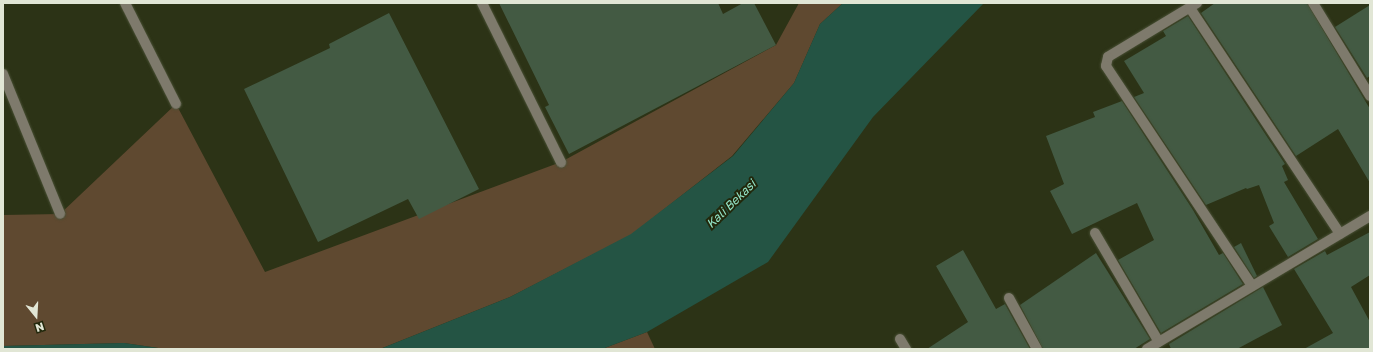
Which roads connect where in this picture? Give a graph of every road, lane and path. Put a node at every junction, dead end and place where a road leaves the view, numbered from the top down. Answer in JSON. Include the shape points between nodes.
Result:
{"nodes":[{"id":1,"x":125,"y":3,"type":"edge"},
{"id":2,"x":482,"y":3,"type":"edge"},
{"id":3,"x":1313,"y":3,"type":"edge"},
{"id":4,"x":1193,"y":5,"type":"edge"},
{"id":5,"x":3,"y":74,"type":"edge"},
{"id":6,"x":1370,"y":96,"type":"edge"},
{"id":7,"x":176,"y":104,"type":"dead end"},
{"id":8,"x":561,"y":162,"type":"dead end"},
{"id":9,"x":60,"y":214,"type":"dead end"},
{"id":10,"x":1370,"y":216,"type":"edge"},
{"id":11,"x":1095,"y":233,"type":"dead end"},
{"id":12,"x":1340,"y":234,"type":"junction"},
{"id":13,"x":1252,"y":286,"type":"junction"},
{"id":14,"x":1009,"y":298,"type":"dead end"},
{"id":15,"x":900,"y":339,"type":"dead end"},
{"id":16,"x":1159,"y":342,"type":"junction"},
{"id":17,"x":906,"y":349,"type":"edge"},
{"id":18,"x":1036,"y":349,"type":"edge"},
{"id":19,"x":1147,"y":349,"type":"edge"}],
"edges":[{"from":1,"to":7,"type":"street"},
{"from":2,"to":8,"type":"street"},
{"from":3,"to":6,"type":"street"},
{"from":4,"to":12,"type":"street"},
{"from":4,"to":13,"type":"street","via":[[1108,57],[1106,66]]},
{"from":5,"to":9,"type":"street"},
{"from":10,"to":12,"type":"street"},
{"from":11,"to":16,"type":"street"},
{"from":12,"to":13,"type":"street"},
{"from":13,"to":16,"type":"street"},
{"from":14,"to":18,"type":"street"},
{"from":15,"to":17,"type":"street"},
{"from":16,"to":19,"type":"street"}]}
